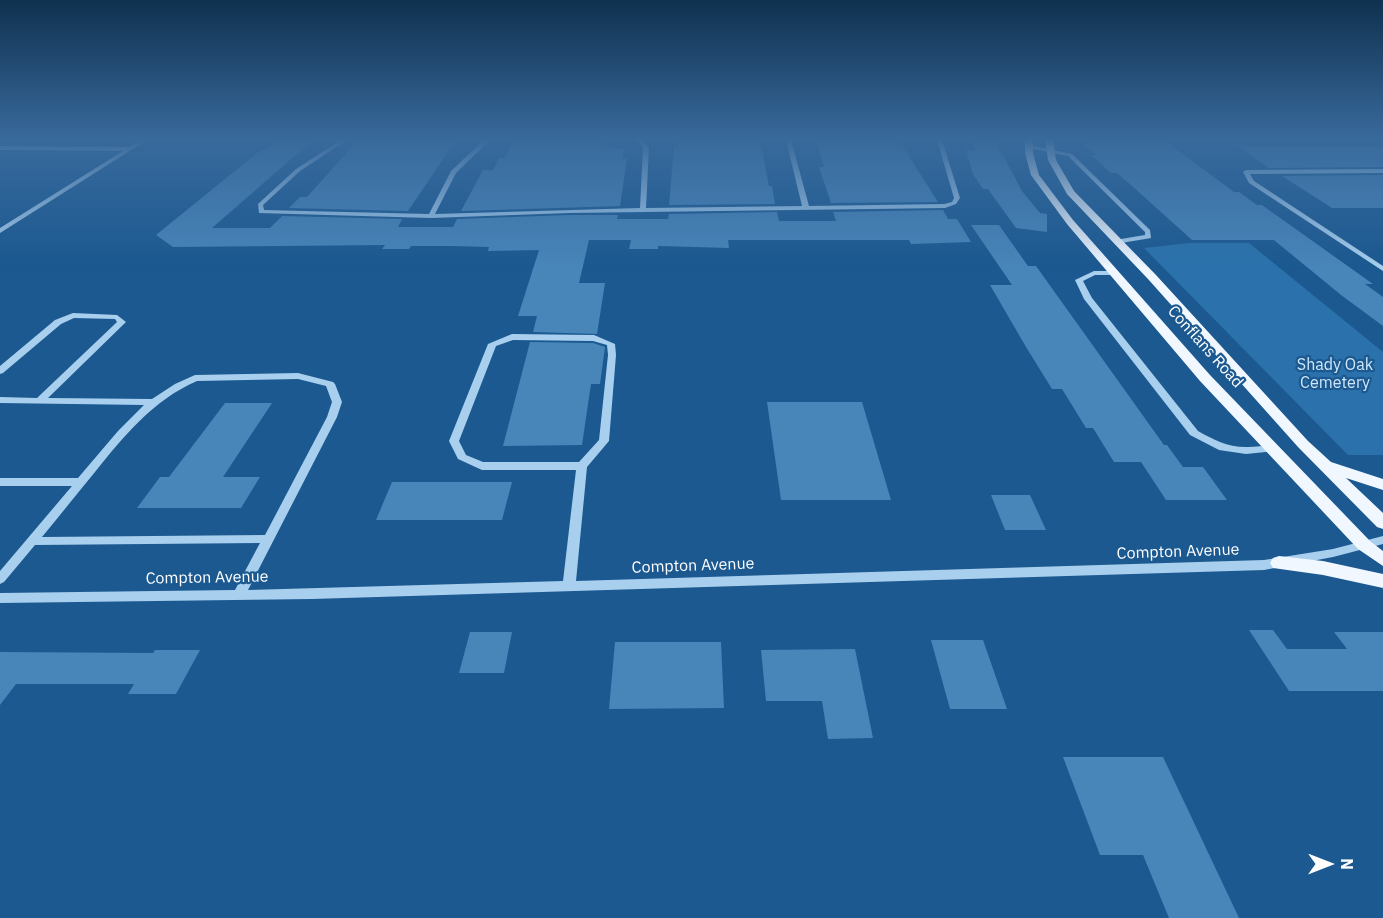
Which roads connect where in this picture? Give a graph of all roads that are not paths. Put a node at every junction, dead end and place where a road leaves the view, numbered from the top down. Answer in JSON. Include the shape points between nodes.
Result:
{"nodes":[{"id":1,"x":76,"y":183,"type":"edge"},
{"id":2,"x":284,"y":183,"type":"edge"},
{"id":3,"x":448,"y":183,"type":"edge"},
{"id":4,"x":644,"y":183,"type":"edge"},
{"id":5,"x":800,"y":183,"type":"edge"},
{"id":6,"x":952,"y":183,"type":"edge"},
{"id":7,"x":1040,"y":183,"type":"edge"},
{"id":8,"x":1065,"y":183,"type":"edge"},
{"id":9,"x":1098,"y":183,"type":"edge"},
{"id":10,"x":1252,"y":183,"type":"edge"},
{"id":11,"x":806,"y":207,"type":"junction"},
{"id":12,"x":643,"y":209,"type":"junction"},
{"id":13,"x":431,"y":216,"type":"junction"},
{"id":14,"x":0,"y":231,"type":"edge"},
{"id":15,"x":1118,"y":242,"type":"junction"},
{"id":16,"x":1383,"y":269,"type":"edge"},
{"id":17,"x":1114,"y":273,"type":"junction"},
{"id":18,"x":0,"y":371,"type":"edge"},
{"id":19,"x":0,"y":400,"type":"edge"},
{"id":20,"x":39,"y":400,"type":"junction"},
{"id":21,"x":153,"y":402,"type":"junction"},
{"id":22,"x":1272,"y":449,"type":"junction"},
{"id":23,"x":1320,"y":461,"type":"junction"},
{"id":24,"x":582,"y":466,"type":"junction"},
{"id":25,"x":0,"y":482,"type":"edge"},
{"id":26,"x":81,"y":482,"type":"junction"},
{"id":27,"x":1383,"y":485,"type":"edge"},
{"id":28,"x":1383,"y":523,"type":"edge"},
{"id":29,"x":268,"y":539,"type":"junction"},
{"id":30,"x":1383,"y":540,"type":"edge"},
{"id":31,"x":32,"y":541,"type":"junction"},
{"id":32,"x":1364,"y":545,"type":"junction"},
{"id":33,"x":1383,"y":560,"type":"edge"},
{"id":34,"x":1280,"y":563,"type":"junction"},
{"id":35,"x":0,"y":579,"type":"edge"},
{"id":36,"x":1383,"y":581,"type":"edge"},
{"id":37,"x":569,"y":586,"type":"junction"},
{"id":38,"x":239,"y":594,"type":"junction"},
{"id":39,"x":0,"y":598,"type":"edge"}],
"edges":[{"from":1,"to":14,"type":"street"},
{"from":2,"to":13,"type":"street","via":[[260,205],[261,212]]},
{"from":3,"to":13,"type":"street"},
{"from":4,"to":12,"type":"street"},
{"from":5,"to":11,"type":"street"},
{"from":6,"to":11,"type":"street","via":[[957,198],[945,206]]},
{"from":7,"to":17,"type":"main road","name":"Conflans Road"},
{"from":8,"to":15,"type":"main road","name":"Conflans Road"},
{"from":9,"to":15,"type":"street","via":[[1148,231],[1149,237]]},
{"from":10,"to":16,"type":"street"},
{"from":11,"to":12,"type":"street"},
{"from":12,"to":13,"type":"street"},
{"from":15,"to":23,"type":"main road","name":"Conflans Road"},
{"from":17,"to":22,"type":"main road","name":"Conflans Road"},
{"from":17,"to":22,"type":"street","via":[[1094,273],[1079,280],[1088,299],[1194,433],[1219,447]]},
{"from":18,"to":20,"type":"street","via":[[58,322],[73,315],[117,316],[122,322]]},
{"from":19,"to":20,"type":"street"},
{"from":20,"to":21,"type":"street"},
{"from":21,"to":26,"type":"street"},
{"from":21,"to":29,"type":"street","via":[[180,383],[195,378],[298,376],[330,384],[337,402],[332,417]]},
{"from":22,"to":32,"type":"main road","name":"Conflans Road"},
{"from":23,"to":27,"type":"main road"},
{"from":23,"to":28,"type":"main road","name":"Conflans Road"},
{"from":24,"to":24,"type":"street","via":[[482,466],[462,457],[454,441],[492,344],[512,337],[594,338],[611,344],[604,441]]},
{"from":24,"to":37,"type":"street"},
{"from":25,"to":26,"type":"street"},
{"from":26,"to":31,"type":"street"},
{"from":29,"to":31,"type":"street"},
{"from":29,"to":38,"type":"street"},
{"from":30,"to":32,"type":"street","name":"Compton Avenue"},
{"from":31,"to":35,"type":"street"},
{"from":32,"to":33,"type":"main road","name":"Conflans Road"},
{"from":32,"to":34,"type":"street","name":"Compton Avenue"},
{"from":34,"to":36,"type":"main road"},
{"from":34,"to":37,"type":"street","name":"Compton Avenue"},
{"from":37,"to":38,"type":"street","name":"Compton Avenue"},
{"from":38,"to":39,"type":"street","name":"Compton Avenue"}]}
